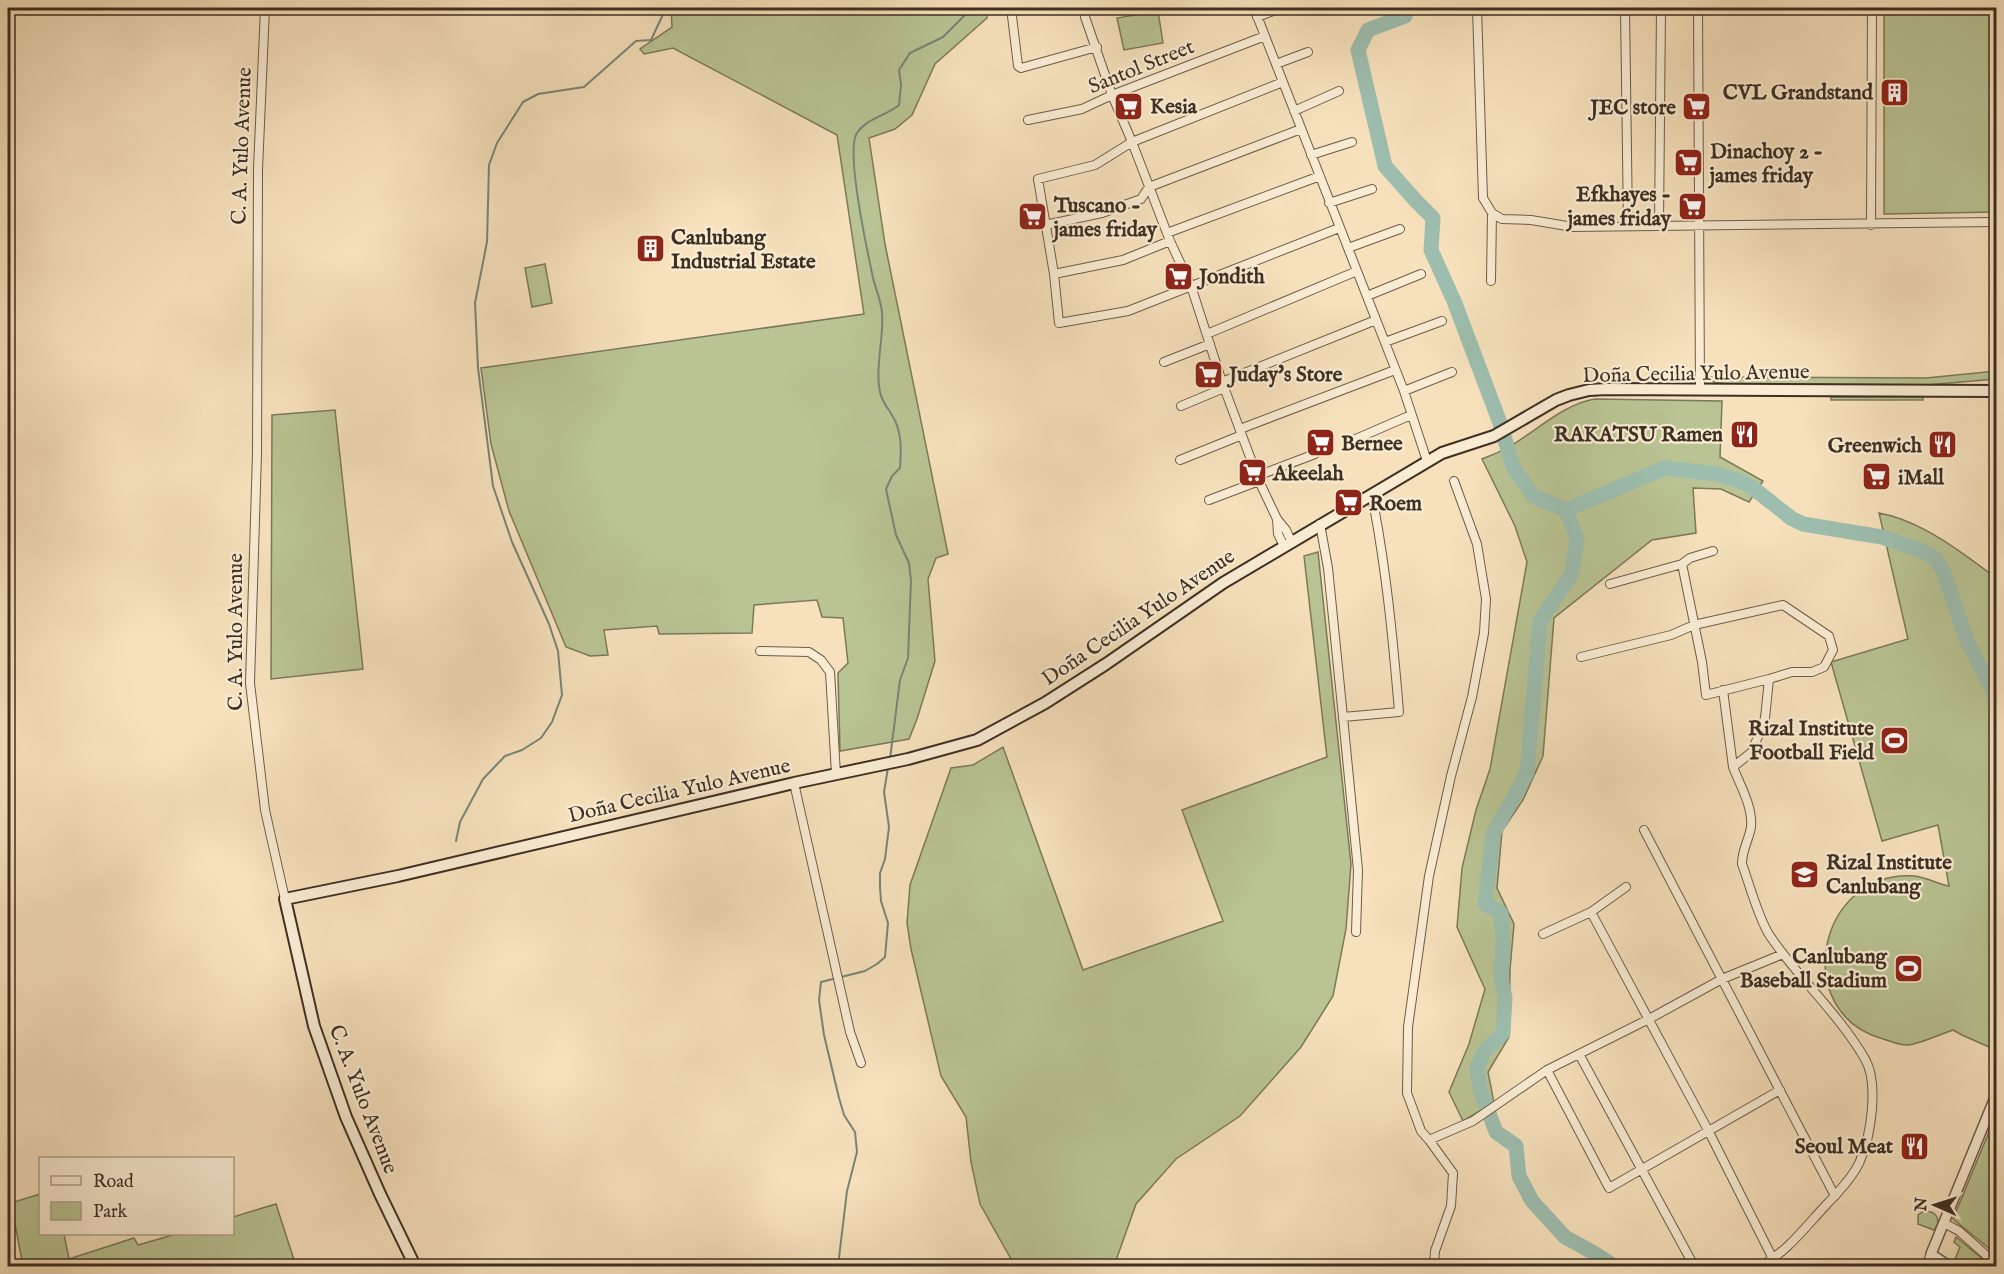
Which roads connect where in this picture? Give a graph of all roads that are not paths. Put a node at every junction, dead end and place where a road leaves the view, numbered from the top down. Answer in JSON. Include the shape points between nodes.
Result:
{"nodes":[{"id":1,"x":265,"y":8,"type":"edge"},
{"id":2,"x":1019,"y":8,"type":"edge"},
{"id":3,"x":1085,"y":8,"type":"edge"},
{"id":4,"x":1254,"y":8,"type":"edge"},
{"id":5,"x":1281,"y":8,"type":"edge"},
{"id":6,"x":1477,"y":8,"type":"edge"},
{"id":7,"x":1625,"y":8,"type":"edge"},
{"id":8,"x":1661,"y":8,"type":"edge"},
{"id":9,"x":1698,"y":8,"type":"edge"},
{"id":10,"x":1872,"y":8,"type":"edge"},
{"id":11,"x":1257,"y":17,"type":"junction"},
{"id":12,"x":1265,"y":36,"type":"junction"},
{"id":13,"x":1097,"y":47,"type":"junction"},
{"id":14,"x":1308,"y":52,"type":"dead end"},
{"id":15,"x":1276,"y":64,"type":"junction"},
{"id":16,"x":1283,"y":82,"type":"junction"},
{"id":17,"x":1339,"y":91,"type":"dead end"},
{"id":18,"x":1112,"y":95,"type":"junction"},
{"id":19,"x":1294,"y":111,"type":"junction"},
{"id":20,"x":1028,"y":120,"type":"dead end"},
{"id":21,"x":1301,"y":129,"type":"junction"},
{"id":22,"x":1132,"y":142,"type":"junction"},
{"id":23,"x":1352,"y":142,"type":"dead end"},
{"id":24,"x":1311,"y":155,"type":"junction"},
{"id":25,"x":1320,"y":176,"type":"junction"},
{"id":26,"x":1149,"y":187,"type":"junction"},
{"id":27,"x":1372,"y":189,"type":"dead end"},
{"id":28,"x":1329,"y":203,"type":"junction"},
{"id":29,"x":1492,"y":213,"type":"junction"},
{"id":30,"x":1996,"y":222,"type":"edge"},
{"id":31,"x":1045,"y":225,"type":"junction"},
{"id":32,"x":1628,"y":225,"type":"junction"},
{"id":33,"x":1659,"y":225,"type":"junction"},
{"id":34,"x":1699,"y":225,"type":"junction"},
{"id":35,"x":1871,"y":225,"type":"junction"},
{"id":36,"x":1339,"y":228,"type":"junction"},
{"id":37,"x":1400,"y":229,"type":"dead end"},
{"id":38,"x":1168,"y":237,"type":"junction"},
{"id":39,"x":1348,"y":248,"type":"junction"},
{"id":40,"x":1357,"y":271,"type":"junction"},
{"id":41,"x":1054,"y":274,"type":"junction"},
{"id":42,"x":1421,"y":274,"type":"dead end"},
{"id":43,"x":1491,"y":281,"type":"dead end"},
{"id":44,"x":1191,"y":286,"type":"junction"},
{"id":45,"x":1366,"y":296,"type":"junction"},
{"id":46,"x":1376,"y":320,"type":"junction"},
{"id":47,"x":1442,"y":321,"type":"dead end"},
{"id":48,"x":1207,"y":334,"type":"junction"},
{"id":49,"x":1385,"y":342,"type":"junction"},
{"id":50,"x":1210,"y":344,"type":"junction"},
{"id":51,"x":1164,"y":362,"type":"dead end"},
{"id":52,"x":1395,"y":370,"type":"junction"},
{"id":53,"x":1452,"y":372,"type":"dead end"},
{"id":54,"x":1223,"y":385,"type":"junction"},
{"id":55,"x":1701,"y":390,"type":"junction"},
{"id":56,"x":1404,"y":391,"type":"junction"},
{"id":57,"x":1996,"y":391,"type":"edge"},
{"id":58,"x":1181,"y":406,"type":"dead end"},
{"id":59,"x":1411,"y":415,"type":"junction"},
{"id":60,"x":1241,"y":432,"type":"junction"},
{"id":61,"x":1351,"y":441,"type":"dead end"},
{"id":62,"x":1315,"y":454,"type":"dead end"},
{"id":63,"x":1180,"y":460,"type":"dead end"},
{"id":64,"x":1427,"y":461,"type":"junction"},
{"id":65,"x":1258,"y":478,"type":"junction"},
{"id":66,"x":1454,"y":481,"type":"dead end"},
{"id":67,"x":1372,"y":496,"type":"junction"},
{"id":68,"x":1209,"y":500,"type":"dead end"},
{"id":69,"x":1320,"y":524,"type":"junction"},
{"id":70,"x":1288,"y":543,"type":"junction"},
{"id":71,"x":1713,"y":552,"type":"dead end"},
{"id":72,"x":1682,"y":564,"type":"junction"},
{"id":73,"x":1610,"y":584,"type":"dead end"},
{"id":74,"x":1694,"y":625,"type":"junction"},
{"id":75,"x":760,"y":651,"type":"dead end"},
{"id":76,"x":1581,"y":657,"type":"dead end"},
{"id":77,"x":1769,"y":679,"type":"junction"},
{"id":78,"x":1723,"y":690,"type":"junction"},
{"id":79,"x":1343,"y":717,"type":"junction"},
{"id":80,"x":1733,"y":767,"type":"junction"},
{"id":81,"x":836,"y":774,"type":"junction"},
{"id":82,"x":794,"y":783,"type":"junction"},
{"id":83,"x":1644,"y":830,"type":"dead end"},
{"id":84,"x":1626,"y":887,"type":"dead end"},
{"id":85,"x":285,"y":899,"type":"junction"},
{"id":86,"x":1591,"y":912,"type":"junction"},
{"id":87,"x":1356,"y":932,"type":"dead end"},
{"id":88,"x":1543,"y":934,"type":"dead end"},
{"id":89,"x":1783,"y":954,"type":"junction"},
{"id":90,"x":1722,"y":979,"type":"junction"},
{"id":91,"x":1649,"y":1019,"type":"junction"},
{"id":92,"x":1579,"y":1054,"type":"junction"},
{"id":93,"x":861,"y":1063,"type":"dead end"},
{"id":94,"x":1547,"y":1070,"type":"junction"},
{"id":95,"x":1780,"y":1090,"type":"junction"},
{"id":96,"x":1996,"y":1095,"type":"edge"},
{"id":97,"x":1708,"y":1130,"type":"junction"},
{"id":98,"x":1429,"y":1140,"type":"junction"},
{"id":99,"x":1642,"y":1169,"type":"junction"},
{"id":100,"x":1835,"y":1196,"type":"junction"},
{"id":101,"x":1944,"y":1223,"type":"junction"},
{"id":102,"x":1931,"y":1254,"type":"junction"},
{"id":103,"x":1773,"y":1259,"type":"junction"},
{"id":104,"x":1996,"y":1264,"type":"edge"},
{"id":105,"x":415,"y":1266,"type":"edge"},
{"id":106,"x":1434,"y":1266,"type":"edge"},
{"id":107,"x":1694,"y":1266,"type":"edge"},
{"id":108,"x":1761,"y":1266,"type":"edge"},
{"id":109,"x":1926,"y":1266,"type":"edge"},
{"id":110,"x":1949,"y":1266,"type":"edge"}],
"edges":[{"from":1,"to":85,"type":"street","name":"C. A. Yulo Avenue","via":[[258,169],[257,454],[250,682],[266,810]]},
{"from":2,"to":13,"type":"street","via":[[1012,16],[1021,68]]},
{"from":3,"to":13,"type":"street"},
{"from":4,"to":11,"type":"street"},
{"from":5,"to":11,"type":"street"},
{"from":6,"to":29,"type":"street","via":[[1483,198]]},
{"from":7,"to":32,"type":"street"},
{"from":8,"to":33,"type":"street"},
{"from":9,"to":34,"type":"street"},
{"from":10,"to":35,"type":"street"},
{"from":11,"to":12,"type":"street"},
{"from":12,"to":15,"type":"street"},
{"from":12,"to":18,"type":"street","name":"Santol Street"},
{"from":13,"to":18,"type":"street"},
{"from":14,"to":15,"type":"street"},
{"from":15,"to":16,"type":"street"},
{"from":16,"to":19,"type":"street"},
{"from":16,"to":22,"type":"street"},
{"from":17,"to":19,"type":"street"},
{"from":18,"to":20,"type":"street","name":"Santol Street","via":[[1082,109]]},
{"from":18,"to":22,"type":"street"},
{"from":19,"to":21,"type":"street"},
{"from":21,"to":24,"type":"street"},
{"from":21,"to":26,"type":"street"},
{"from":22,"to":26,"type":"street"},
{"from":22,"to":31,"type":"street","via":[[1095,165],[1038,179]]},
{"from":23,"to":24,"type":"street"},
{"from":24,"to":25,"type":"street"},
{"from":25,"to":28,"type":"street"},
{"from":25,"to":38,"type":"street"},
{"from":26,"to":31,"type":"street","via":[[1141,198],[1102,213]]},
{"from":26,"to":38,"type":"street"},
{"from":27,"to":28,"type":"street"},
{"from":28,"to":36,"type":"street"},
{"from":29,"to":32,"type":"street","via":[[1502,219],[1573,227]]},
{"from":29,"to":43,"type":"street"},
{"from":30,"to":35,"type":"street"},
{"from":31,"to":41,"type":"street"},
{"from":32,"to":33,"type":"street"},
{"from":33,"to":34,"type":"street"},
{"from":34,"to":35,"type":"street"},
{"from":34,"to":55,"type":"street"},
{"from":36,"to":39,"type":"street"},
{"from":36,"to":44,"type":"street"},
{"from":37,"to":39,"type":"street"},
{"from":38,"to":41,"type":"street","via":[[1123,260]]},
{"from":38,"to":44,"type":"street"},
{"from":39,"to":40,"type":"street"},
{"from":40,"to":45,"type":"street"},
{"from":40,"to":48,"type":"street"},
{"from":41,"to":44,"type":"street","via":[[1059,323],[1128,311]]},
{"from":42,"to":45,"type":"street"},
{"from":44,"to":48,"type":"street"},
{"from":45,"to":46,"type":"street"},
{"from":46,"to":49,"type":"street"},
{"from":46,"to":54,"type":"street"},
{"from":47,"to":49,"type":"street"},
{"from":48,"to":50,"type":"street"},
{"from":49,"to":52,"type":"street"},
{"from":50,"to":51,"type":"street"},
{"from":50,"to":54,"type":"street"},
{"from":52,"to":56,"type":"street"},
{"from":52,"to":60,"type":"street"},
{"from":53,"to":56,"type":"street"},
{"from":54,"to":58,"type":"street"},
{"from":54,"to":60,"type":"street"},
{"from":55,"to":57,"type":"main road","name":"Doña Cecilia Yulo Avenue"},
{"from":55,"to":64,"type":"main road","name":"Doña Cecilia Yulo Avenue","via":[[1589,390],[1556,400],[1494,436]]},
{"from":56,"to":59,"type":"street"},
{"from":59,"to":61,"type":"street"},
{"from":59,"to":64,"type":"street"},
{"from":60,"to":63,"type":"street"},
{"from":60,"to":65,"type":"street"},
{"from":62,"to":65,"type":"street"},
{"from":64,"to":67,"type":"main road","name":"Doña Cecilia Yulo Avenue"},
{"from":65,"to":68,"type":"street"},
{"from":65,"to":70,"type":"street","via":[[1277,519],[1278,534]]},
{"from":66,"to":98,"type":"street","via":[[1477,544],[1486,599],[1472,697],[1429,876],[1408,1027],[1407,1093]]},
{"from":67,"to":69,"type":"main road","name":"Doña Cecilia Yulo Avenue"},
{"from":67,"to":79,"type":"street","via":[[1388,592],[1399,712]]},
{"from":69,"to":70,"type":"main road","name":"Doña Cecilia Yulo Avenue"},
{"from":69,"to":79,"type":"street"},
{"from":70,"to":81,"type":"main road","name":"Doña Cecilia Yulo Avenue","via":[[1045,703],[977,740]]},
{"from":71,"to":72,"type":"street"},
{"from":72,"to":73,"type":"street"},
{"from":72,"to":74,"type":"street"},
{"from":74,"to":76,"type":"street","via":[[1671,635]]},
{"from":74,"to":77,"type":"street","via":[[1783,605],[1829,636],[1833,650],[1824,667]]},
{"from":74,"to":78,"type":"street","via":[[1706,695]]},
{"from":75,"to":81,"type":"street","via":[[809,652],[830,672]]},
{"from":77,"to":78,"type":"street"},
{"from":77,"to":80,"type":"street","via":[[1765,718],[1752,752]]},
{"from":78,"to":80,"type":"street"},
{"from":79,"to":87,"type":"street","via":[[1358,870]]},
{"from":80,"to":89,"type":"street","via":[[1751,820],[1742,864],[1768,933]]},
{"from":81,"to":82,"type":"main road","name":"Doña Cecilia Yulo Avenue"},
{"from":82,"to":85,"type":"main road","name":"Doña Cecilia Yulo Avenue"},
{"from":82,"to":93,"type":"street","via":[[850,1032]]},
{"from":83,"to":90,"type":"street"},
{"from":84,"to":86,"type":"street"},
{"from":85,"to":105,"type":"main road","name":"C. A. Yulo Avenue","via":[[314,1026],[346,1118]]},
{"from":86,"to":88,"type":"street"},
{"from":86,"to":91,"type":"street"},
{"from":89,"to":90,"type":"street"},
{"from":89,"to":100,"type":"street","via":[[1866,1061],[1873,1096],[1870,1130],[1860,1163]]},
{"from":90,"to":91,"type":"street"},
{"from":90,"to":95,"type":"street"},
{"from":91,"to":92,"type":"street"},
{"from":91,"to":97,"type":"street"},
{"from":92,"to":94,"type":"street"},
{"from":92,"to":99,"type":"street"},
{"from":94,"to":98,"type":"street","via":[[1495,1108]]},
{"from":94,"to":99,"type":"street","via":[[1609,1188]]},
{"from":95,"to":97,"type":"street"},
{"from":95,"to":100,"type":"street"},
{"from":96,"to":101,"type":"street"},
{"from":97,"to":99,"type":"street"},
{"from":97,"to":103,"type":"street"},
{"from":98,"to":106,"type":"street","via":[[1453,1173],[1451,1206],[1435,1251]]},
{"from":99,"to":107,"type":"street"},
{"from":100,"to":103,"type":"street"},
{"from":101,"to":102,"type":"street"},
{"from":101,"to":104,"type":"street","via":[[1959,1231]]},
{"from":102,"to":109,"type":"street"},
{"from":102,"to":110,"type":"street"},
{"from":103,"to":108,"type":"street"}]}
